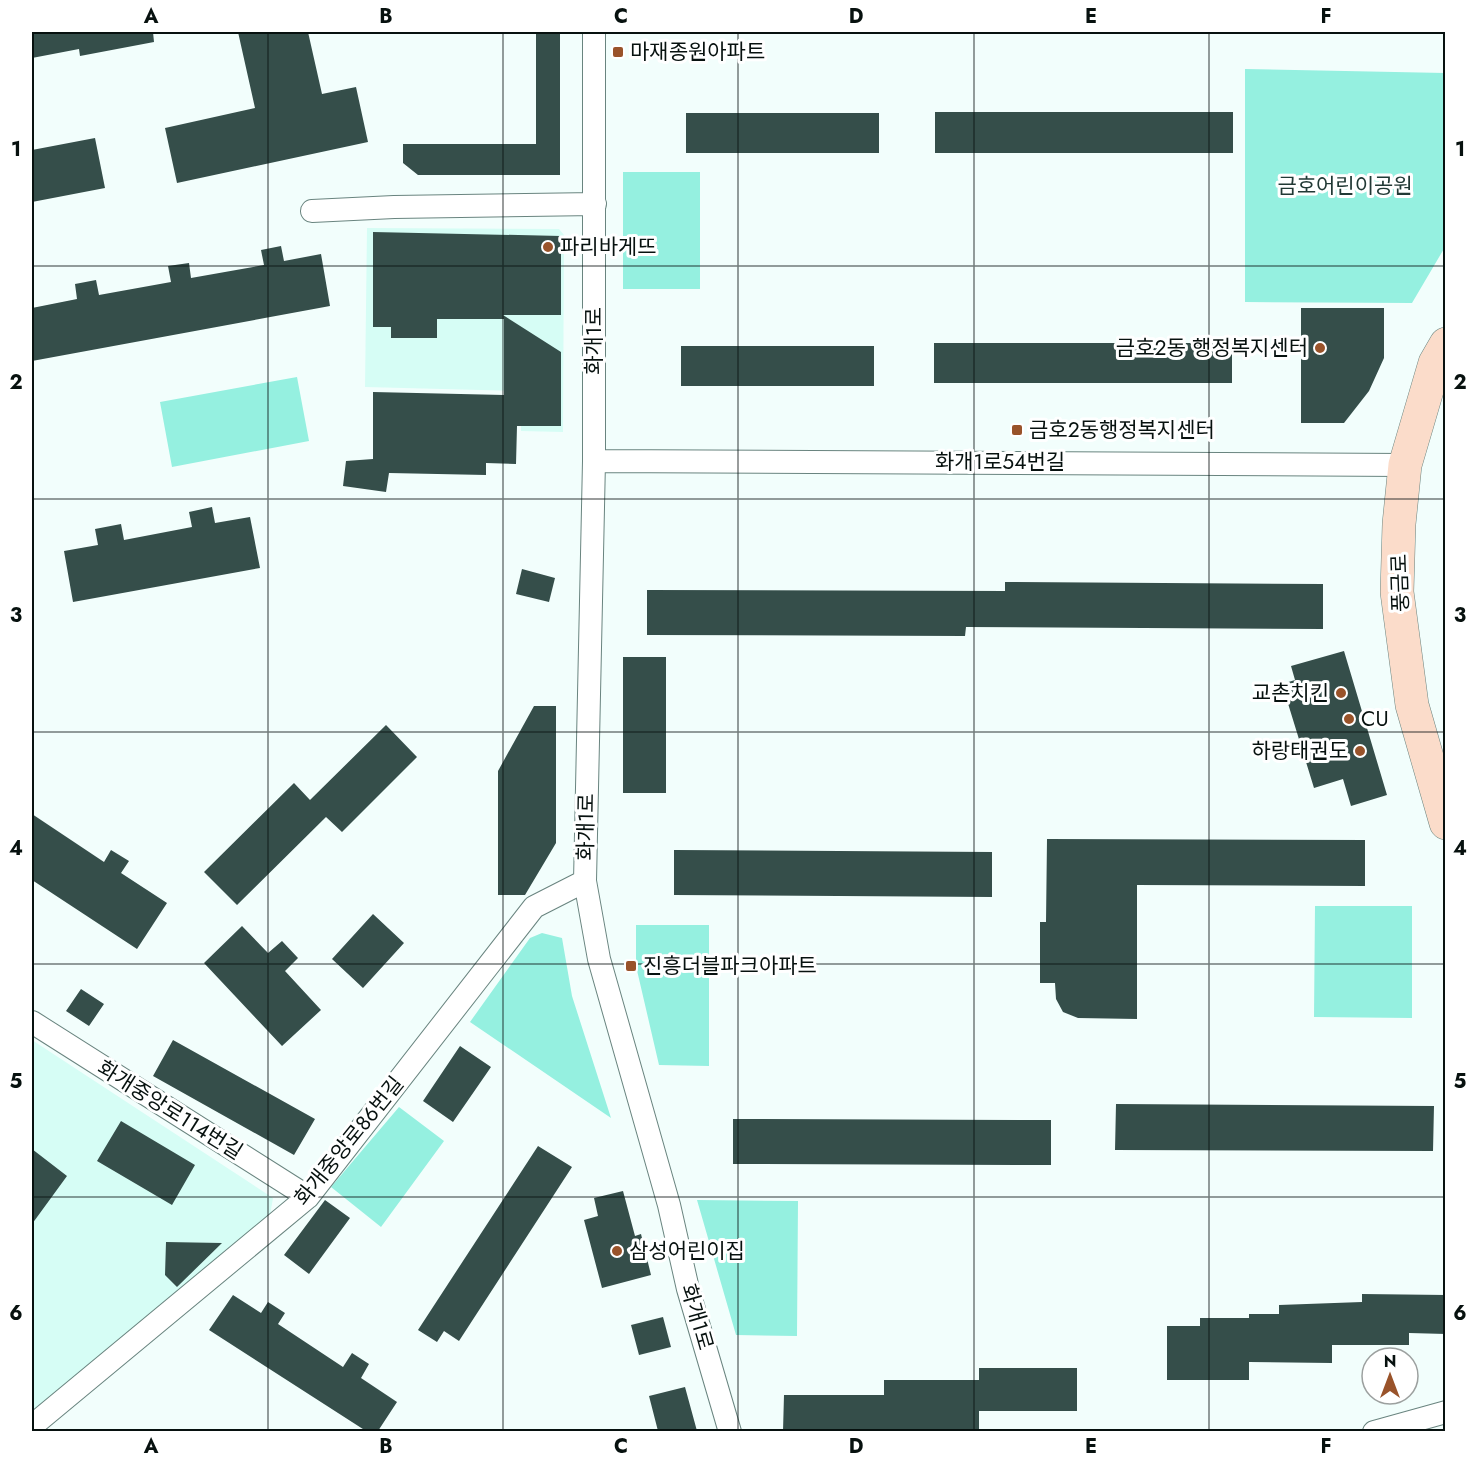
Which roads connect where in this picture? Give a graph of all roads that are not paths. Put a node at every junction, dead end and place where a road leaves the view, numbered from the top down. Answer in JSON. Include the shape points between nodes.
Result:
{"nodes":[{"id":1,"x":594,"y":32,"type":"edge"},
{"id":2,"x":595,"y":204,"type":"junction"},
{"id":3,"x":312,"y":212,"type":"dead end"},
{"id":4,"x":1446,"y":344,"type":"edge"},
{"id":5,"x":594,"y":461,"type":"junction"},
{"id":6,"x":1405,"y":465,"type":"junction"},
{"id":7,"x":1446,"y":823,"type":"edge"},
{"id":8,"x":585,"y":881,"type":"junction"},
{"id":9,"x":32,"y":1022,"type":"edge"},
{"id":10,"x":308,"y":1197,"type":"junction"},
{"id":11,"x":1446,"y":1412,"type":"edge"},
{"id":12,"x":32,"y":1426,"type":"edge"},
{"id":13,"x":730,"y":1431,"type":"edge"},
{"id":14,"x":1374,"y":1431,"type":"edge"}],
"edges":[{"from":1,"to":2,"type":"street","name":"화개1로"},
{"from":2,"to":3,"type":"street"},
{"from":2,"to":5,"type":"street","name":"화개1로"},
{"from":4,"to":6,"type":"street","name":"풍금로","via":[[1435,363]]},
{"from":5,"to":6,"type":"street","name":"화개1로54번길"},
{"from":5,"to":8,"type":"street","name":"화개1로"},
{"from":6,"to":7,"type":"street","name":"풍금로","via":[[1397,592],[1412,705]]},
{"from":8,"to":10,"type":"street","name":"화개중앙로86번길","via":[[534,907]]},
{"from":8,"to":13,"type":"street","name":"화개1로","via":[[599,959]]},
{"from":9,"to":10,"type":"street","name":"화개중앙로114번길"},
{"from":10,"to":12,"type":"street","name":"화개중앙로86번길"},
{"from":11,"to":14,"type":"street"}]}
